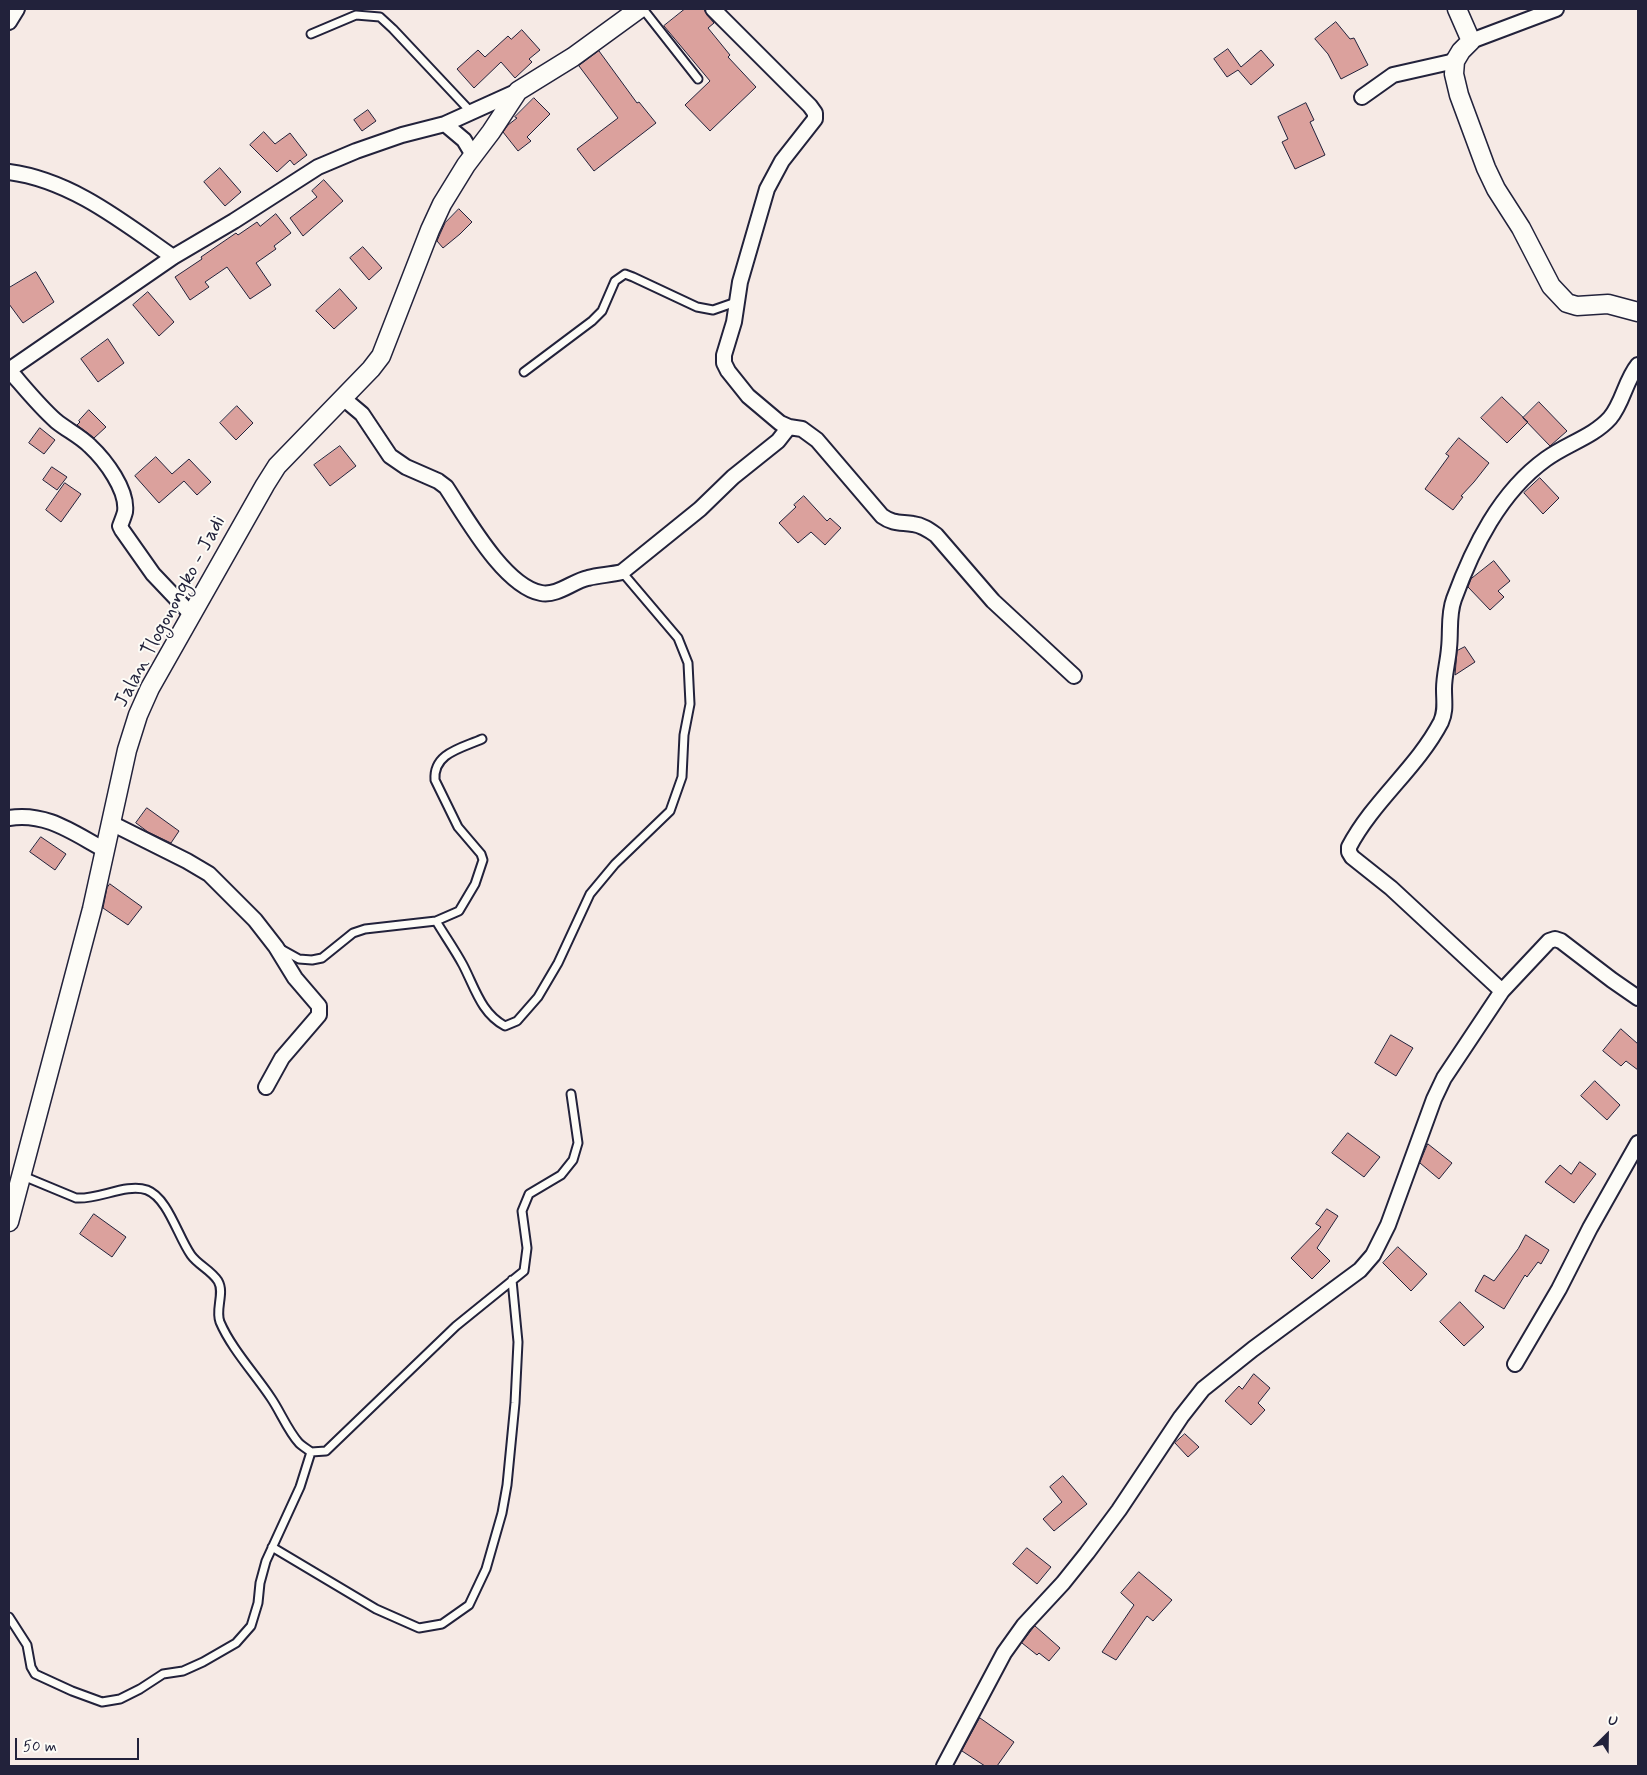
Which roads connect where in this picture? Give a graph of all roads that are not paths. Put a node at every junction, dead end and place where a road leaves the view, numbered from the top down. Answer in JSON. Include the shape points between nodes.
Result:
{"nodes":[{"id":1,"x":17,"y":9,"type":"edge"},
{"id":2,"x":639,"y":9,"type":"edge"},
{"id":3,"x":643,"y":9,"type":"edge"},
{"id":4,"x":713,"y":9,"type":"edge"},
{"id":5,"x":1458,"y":9,"type":"edge"},
{"id":6,"x":1556,"y":9,"type":"edge"},
{"id":7,"x":9,"y":22,"type":"edge"},
{"id":8,"x":311,"y":34,"type":"dead end"},
{"id":9,"x":1471,"y":41,"type":"junction"},
{"id":10,"x":1455,"y":61,"type":"junction"},
{"id":11,"x":698,"y":79,"type":"dead end"},
{"id":12,"x":518,"y":91,"type":"junction"},
{"id":13,"x":1362,"y":97,"type":"dead end"},
{"id":14,"x":471,"y":112,"type":"junction"},
{"id":15,"x":445,"y":124,"type":"junction"},
{"id":16,"x":473,"y":155,"type":"junction"},
{"id":17,"x":9,"y":172,"type":"edge"},
{"id":18,"x":172,"y":257,"type":"junction"},
{"id":19,"x":736,"y":302,"type":"junction"},
{"id":20,"x":1638,"y":312,"type":"edge"},
{"id":21,"x":1638,"y":365,"type":"edge"},
{"id":22,"x":9,"y":370,"type":"edge"},
{"id":23,"x":524,"y":372,"type":"dead end"},
{"id":24,"x":343,"y":398,"type":"junction"},
{"id":25,"x":789,"y":427,"type":"junction"},
{"id":26,"x":622,"y":572,"type":"junction"},
{"id":27,"x":191,"y":614,"type":"junction"},
{"id":28,"x":1074,"y":676,"type":"dead end"},
{"id":29,"x":482,"y":740,"type":"dead end"},
{"id":30,"x":9,"y":818,"type":"edge"},
{"id":31,"x":111,"y":823,"type":"junction"},
{"id":32,"x":105,"y":850,"type":"junction"},
{"id":33,"x":436,"y":921,"type":"junction"},
{"id":34,"x":276,"y":947,"type":"junction"},
{"id":35,"x":1502,"y":991,"type":"junction"},
{"id":36,"x":1638,"y":998,"type":"edge"},
{"id":37,"x":266,"y":1087,"type":"dead end"},
{"id":38,"x":571,"y":1094,"type":"dead end"},
{"id":39,"x":1638,"y":1142,"type":"edge"},
{"id":40,"x":22,"y":1176,"type":"junction"},
{"id":41,"x":9,"y":1222,"type":"edge"},
{"id":42,"x":512,"y":1280,"type":"junction"},
{"id":43,"x":1515,"y":1364,"type":"dead end"},
{"id":44,"x":311,"y":1452,"type":"junction"},
{"id":45,"x":272,"y":1547,"type":"junction"},
{"id":46,"x":9,"y":1617,"type":"edge"},
{"id":47,"x":944,"y":1766,"type":"edge"}],
"edges":[{"from":1,"to":7,"type":"street"},
{"from":2,"to":12,"type":"street","via":[[573,57]]},
{"from":3,"to":11,"type":"lane"},
{"from":4,"to":19,"type":"street","via":[[815,114],[815,119],[782,161],[767,189]]},
{"from":5,"to":9,"type":"street"},
{"from":6,"to":9,"type":"street"},
{"from":8,"to":14,"type":"lane","via":[[356,15],[380,17]]},
{"from":9,"to":10,"type":"street"},
{"from":10,"to":13,"type":"street","via":[[1393,75]]},
{"from":10,"to":20,"type":"street","via":[[1454,74],[1460,95],[1486,168],[1551,286],[1568,303],[1578,306],[1608,304]]},
{"from":12,"to":14,"type":"street"},
{"from":12,"to":16,"type":"street","name":"Jalan Tlogonongko - Jadi"},
{"from":14,"to":15,"type":"street"},
{"from":15,"to":16,"type":"street","via":[[464,140]]},
{"from":15,"to":18,"type":"street","via":[[402,135],[318,167]]},
{"from":16,"to":24,"type":"street","name":"Jalan Tlogonongko - Jadi","via":[[451,188],[430,230],[381,356]]},
{"from":17,"to":18,"type":"street","via":[[44,180],[88,201]]},
{"from":18,"to":22,"type":"street"},
{"from":19,"to":23,"type":"lane","via":[[713,310],[697,307],[625,274],[615,281],[602,311],[592,321]]},
{"from":19,"to":25,"type":"street","via":[[724,363],[748,396]]},
{"from":21,"to":35,"type":"street","via":[[1609,419],[1529,471],[1484,531],[1450,618],[1444,689],[1446,710],[1419,753],[1365,821],[1349,847],[1352,856],[1397,893]]},
{"from":22,"to":27,"type":"street","via":[[51,416],[91,446],[111,471],[125,502],[122,530],[154,574]]},
{"from":24,"to":26,"type":"street","via":[[362,414],[390,456],[446,487],[490,552],[522,586],[551,593],[587,578]]},
{"from":24,"to":27,"type":"street","name":"Jalan Tlogonongko - Jadi","via":[[277,466]]},
{"from":25,"to":26,"type":"street","via":[[778,442]]},
{"from":25,"to":28,"type":"street","via":[[808,431],[882,516],[889,521],[926,528],[936,535],[993,601]]},
{"from":26,"to":33,"type":"lane","via":[[678,638],[688,663],[690,704],[684,735],[682,777],[670,811],[614,864],[590,894],[558,963],[538,997],[517,1021],[505,1026],[494,1019],[480,1001]]},
{"from":27,"to":31,"type":"street","name":"Jalan Tlogonongko - Jadi","via":[[138,715]]},
{"from":29,"to":33,"type":"lane","via":[[452,751],[439,762],[435,773],[435,780],[458,827],[483,860],[475,884],[459,911]]},
{"from":30,"to":32,"type":"street","via":[[36,817],[56,823]]},
{"from":31,"to":32,"type":"street","name":"Jalan Tlogonongko - Jadi"},
{"from":31,"to":34,"type":"street","via":[[209,874],[255,920]]},
{"from":32,"to":40,"type":"street","name":"Jalan Tlogonongko - Jadi"},
{"from":33,"to":34,"type":"lane","via":[[365,929],[353,933],[317,959],[299,958]]},
{"from":34,"to":37,"type":"street","via":[[320,1010],[314,1022],[282,1058]]},
{"from":35,"to":36,"type":"street","via":[[1549,941],[1555,939]]},
{"from":35,"to":47,"type":"street","via":[[1434,1098],[1388,1225],[1373,1255],[1360,1270],[1203,1389],[1087,1554],[1004,1653]]},
{"from":38,"to":42,"type":"lane","via":[[578,1143],[572,1160],[561,1175],[529,1194],[522,1211],[527,1248],[524,1271]]},
{"from":39,"to":43,"type":"street"},
{"from":40,"to":41,"type":"street","name":"Jalan Tlogonongko - Jadi"},
{"from":40,"to":44,"type":"lane","via":[[76,1198],[139,1188],[156,1195],[190,1254],[219,1282],[217,1310],[225,1333],[299,1443]]},
{"from":42,"to":44,"type":"lane","via":[[456,1326],[326,1451]]},
{"from":42,"to":45,"type":"lane","via":[[518,1342],[507,1485],[486,1569],[469,1605],[442,1624],[419,1628],[376,1609]]},
{"from":44,"to":45,"type":"lane","via":[[300,1488]]},
{"from":45,"to":46,"type":"lane","via":[[251,1626],[236,1642],[183,1671],[163,1674],[120,1699],[102,1702],[35,1674],[27,1645]]}]}
